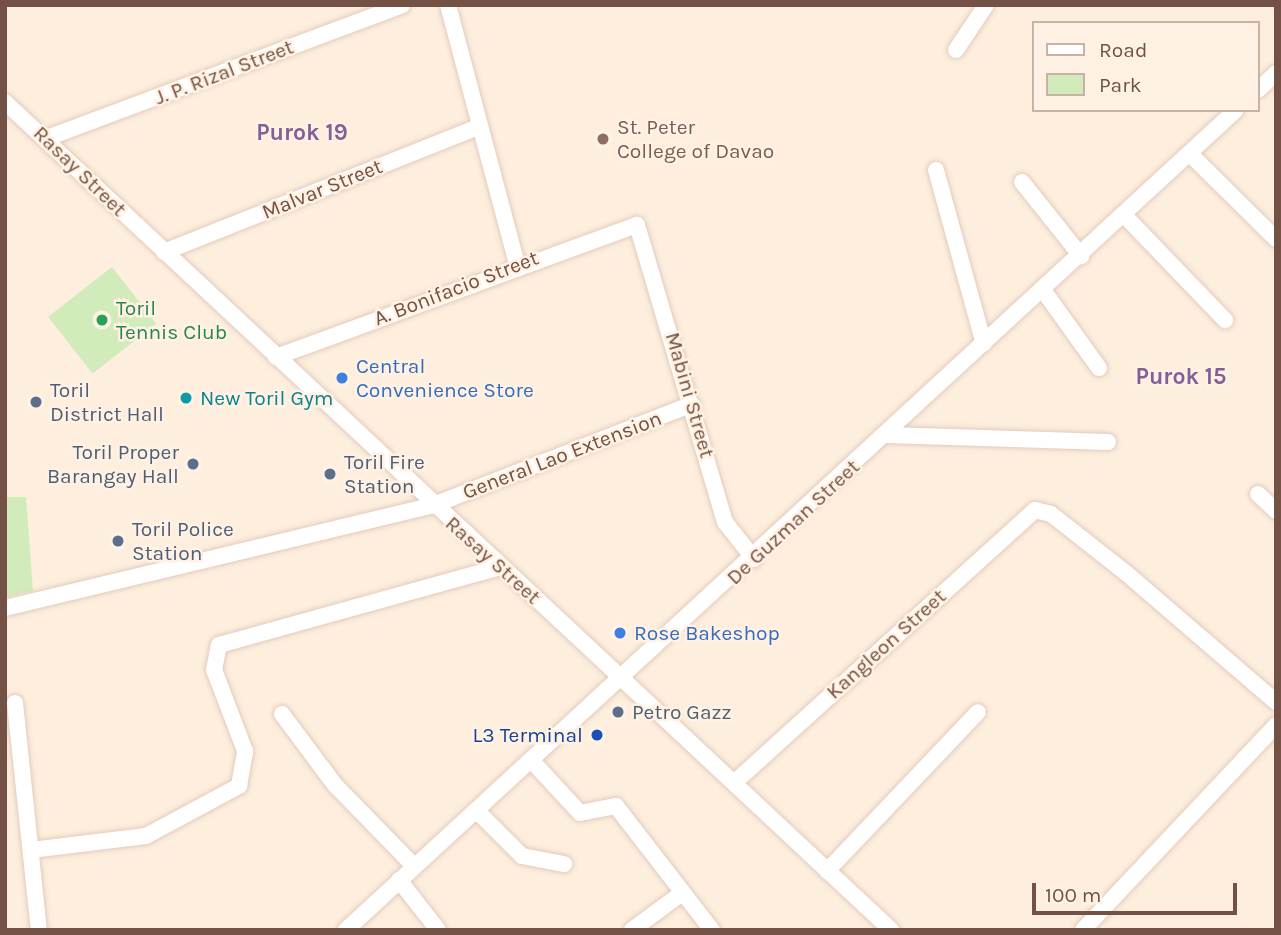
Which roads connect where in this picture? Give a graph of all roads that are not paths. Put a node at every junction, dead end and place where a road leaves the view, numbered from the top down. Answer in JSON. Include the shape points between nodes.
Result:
{"nodes":[{"id":1,"x":402,"y":5,"type":"edge"},
{"id":2,"x":448,"y":5,"type":"edge"},
{"id":3,"x":986,"y":5,"type":"edge"},
{"id":4,"x":956,"y":50,"type":"dead end"},
{"id":5,"x":1276,"y":74,"type":"edge"},
{"id":6,"x":1260,"y":88,"type":"edge"},
{"id":7,"x":5,"y":102,"type":"edge"},
{"id":8,"x":1234,"y":112,"type":"edge"},
{"id":9,"x":480,"y":126,"type":"junction"},
{"id":10,"x":47,"y":138,"type":"junction"},
{"id":11,"x":1190,"y":154,"type":"junction"},
{"id":12,"x":936,"y":170,"type":"dead end"},
{"id":13,"x":1022,"y":182,"type":"dead end"},
{"id":14,"x":1124,"y":215,"type":"junction"},
{"id":15,"x":637,"y":225,"type":"joint"},
{"id":16,"x":1276,"y":239,"type":"edge"},
{"id":17,"x":164,"y":252,"type":"junction"},
{"id":18,"x":1081,"y":256,"type":"junction"},
{"id":19,"x":517,"y":265,"type":"junction"},
{"id":20,"x":1043,"y":290,"type":"junction"},
{"id":21,"x":1225,"y":320,"type":"dead end"},
{"id":22,"x":984,"y":344,"type":"junction"},
{"id":23,"x":276,"y":357,"type":"junction"},
{"id":24,"x":1099,"y":368,"type":"dead end"},
{"id":25,"x":692,"y":404,"type":"junction"},
{"id":26,"x":888,"y":435,"type":"junction"},
{"id":27,"x":1108,"y":442,"type":"dead end"},
{"id":28,"x":1258,"y":494,"type":"dead end"},
{"id":29,"x":431,"y":506,"type":"junction"},
{"id":30,"x":1276,"y":511,"type":"edge"},
{"id":31,"x":754,"y":559,"type":"junction"},
{"id":32,"x":500,"y":567,"type":"junction"},
{"id":33,"x":5,"y":608,"type":"edge"},
{"id":34,"x":625,"y":677,"type":"junction"},
{"id":35,"x":1276,"y":702,"type":"edge"},
{"id":36,"x":15,"y":703,"type":"dead end"},
{"id":37,"x":978,"y":712,"type":"dead end"},
{"id":38,"x":282,"y":714,"type":"dead end"},
{"id":39,"x":1276,"y":725,"type":"edge"},
{"id":40,"x":531,"y":760,"type":"junction"},
{"id":41,"x":735,"y":782,"type":"junction"},
{"id":42,"x":476,"y":810,"type":"junction"},
{"id":43,"x":31,"y":850,"type":"junction"},
{"id":44,"x":564,"y":864,"type":"dead end"},
{"id":45,"x":414,"y":866,"type":"junction"},
{"id":46,"x":828,"y":872,"type":"junction"},
{"id":47,"x":398,"y":880,"type":"junction"},
{"id":48,"x":682,"y":893,"type":"junction"},
{"id":49,"x":885,"y":928,"type":"edge"},
{"id":50,"x":39,"y":930,"type":"edge"},
{"id":51,"x":346,"y":930,"type":"edge"},
{"id":52,"x":438,"y":930,"type":"edge"},
{"id":53,"x":632,"y":930,"type":"edge"},
{"id":54,"x":712,"y":930,"type":"edge"},
{"id":55,"x":1083,"y":930,"type":"edge"}],
"edges":[{"from":1,"to":10,"type":"street","name":"J. P. Rizal Street"},
{"from":2,"to":9,"type":"street"},
{"from":3,"to":4,"type":"street"},
{"from":5,"to":6,"type":"street"},
{"from":7,"to":10,"type":"street","name":"Rasay Street"},
{"from":8,"to":11,"type":"street","name":"De Guzman Street"},
{"from":9,"to":17,"type":"street","name":"Malvar Street"},
{"from":9,"to":19,"type":"street"},
{"from":10,"to":17,"type":"street","name":"Rasay Street"},
{"from":11,"to":14,"type":"street","name":"De Guzman Street"},
{"from":11,"to":16,"type":"street"},
{"from":12,"to":22,"type":"street"},
{"from":13,"to":18,"type":"street"},
{"from":14,"to":18,"type":"street","name":"De Guzman Street"},
{"from":14,"to":21,"type":"street"},
{"from":15,"to":19,"type":"street","name":"A. Bonifacio Street"},
{"from":15,"to":25,"type":"street","name":"Mabini Street"},
{"from":17,"to":23,"type":"street","name":"Rasay Street"},
{"from":18,"to":20,"type":"street","name":"De Guzman Street"},
{"from":19,"to":23,"type":"street","name":"A. Bonifacio Street"},
{"from":20,"to":22,"type":"street","name":"De Guzman Street"},
{"from":20,"to":24,"type":"street"},
{"from":22,"to":26,"type":"street","name":"De Guzman Street"},
{"from":23,"to":29,"type":"street","name":"Rasay Street"},
{"from":25,"to":29,"type":"street","name":"General Lao Extension"},
{"from":25,"to":31,"type":"street","name":"Mabini Street","via":[[725,522]]},
{"from":26,"to":27,"type":"street"},
{"from":26,"to":31,"type":"street","name":"De Guzman Street"},
{"from":28,"to":30,"type":"street"},
{"from":29,"to":32,"type":"street","name":"Rasay Street"},
{"from":29,"to":33,"type":"street","name":"General Lao Extension"},
{"from":31,"to":34,"type":"street","name":"De Guzman Street"},
{"from":32,"to":34,"type":"street","name":"Rasay Street"},
{"from":32,"to":43,"type":"street","via":[[219,645],[214,670],[245,751],[239,786],[145,836]]},
{"from":34,"to":40,"type":"street","name":"De Guzman Street"},
{"from":34,"to":41,"type":"street","name":"Rasay Street"},
{"from":35,"to":41,"type":"street","name":"Kangleon Street","via":[[1126,573],[1041,510],[1031,512]]},
{"from":36,"to":43,"type":"street"},
{"from":37,"to":46,"type":"street"},
{"from":38,"to":45,"type":"street","via":[[335,785]]},
{"from":39,"to":55,"type":"street"},
{"from":40,"to":42,"type":"street","name":"De Guzman Street"},
{"from":40,"to":48,"type":"street","via":[[580,813],[616,806]]},
{"from":41,"to":46,"type":"street","name":"Rasay Street"},
{"from":42,"to":44,"type":"street","via":[[522,856]]},
{"from":42,"to":45,"type":"street","name":"De Guzman Street"},
{"from":43,"to":50,"type":"street"},
{"from":45,"to":47,"type":"street","name":"De Guzman Street"},
{"from":46,"to":49,"type":"street","name":"Rasay Street"},
{"from":47,"to":51,"type":"street","name":"De Guzman Street"},
{"from":47,"to":52,"type":"street"},
{"from":48,"to":53,"type":"street"},
{"from":48,"to":54,"type":"street"}]}
